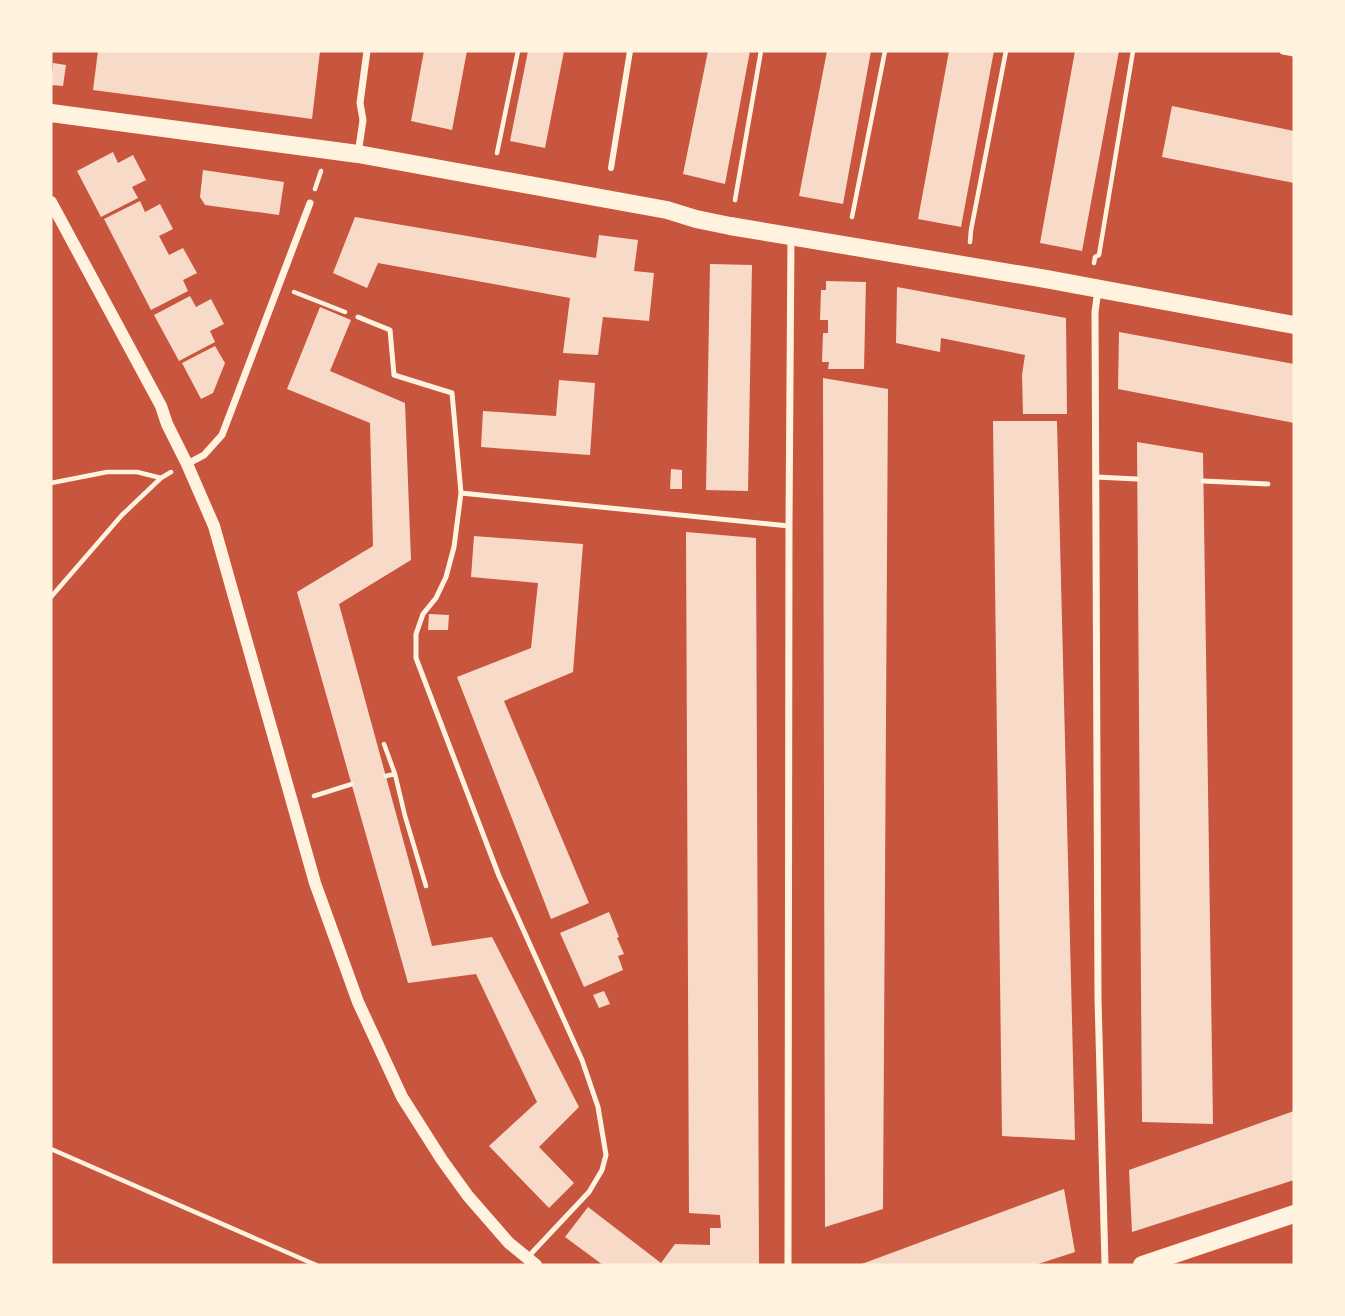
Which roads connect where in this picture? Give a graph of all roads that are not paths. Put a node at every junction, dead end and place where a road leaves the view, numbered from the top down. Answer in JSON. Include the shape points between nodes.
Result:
{"nodes":[{"id":1,"x":367,"y":51,"type":"edge"},
{"id":2,"x":630,"y":51,"type":"edge"},
{"id":3,"x":1283,"y":51,"type":"edge"},
{"id":4,"x":1294,"y":53,"type":"edge"},
{"id":5,"x":51,"y":113,"type":"edge"},
{"id":6,"x":358,"y":154,"type":"junction"},
{"id":7,"x":611,"y":168,"type":"dead end"},
{"id":8,"x":51,"y":202,"type":"edge"},
{"id":9,"x":310,"y":203,"type":"dead end"},
{"id":10,"x":791,"y":236,"type":"junction"},
{"id":11,"x":1098,"y":288,"type":"junction"},
{"id":12,"x":358,"y":317,"type":"road end"},
{"id":13,"x":1294,"y":325,"type":"edge"},
{"id":14,"x":187,"y":464,"type":"junction"},
{"id":15,"x":1096,"y":477,"type":"junction"},
{"id":16,"x":1137,"y":479,"type":"dead end"},
{"id":17,"x":1203,"y":481,"type":"dead end"},
{"id":18,"x":1268,"y":484,"type":"dead end"},
{"id":19,"x":461,"y":493,"type":"junction"},
{"id":20,"x":789,"y":526,"type":"junction"},
{"id":21,"x":1294,"y":1214,"type":"edge"},
{"id":22,"x":531,"y":1262,"type":"edge"},
{"id":23,"x":788,"y":1265,"type":"edge"},
{"id":24,"x":1105,"y":1265,"type":"edge"},
{"id":25,"x":1142,"y":1265,"type":"edge"}],
"edges":[{"from":1,"to":6,"type":"street"},
{"from":2,"to":7,"type":"street"},
{"from":3,"to":4,"type":"street"},
{"from":5,"to":6,"type":"main road"},
{"from":6,"to":10,"type":"main road"},
{"from":8,"to":14,"type":"street","via":[[161,406]]},
{"from":9,"to":14,"type":"street","via":[[222,435],[204,455]]},
{"from":10,"to":11,"type":"main road"},
{"from":10,"to":20,"type":"street"},
{"from":11,"to":13,"type":"main road"},
{"from":11,"to":15,"type":"street"},
{"from":12,"to":19,"type":"lane","via":[[390,330],[394,376],[453,393]]},
{"from":14,"to":22,"type":"street","via":[[214,526],[315,883],[358,1002],[402,1097],[442,1160],[509,1243]]},
{"from":15,"to":16,"type":"lane"},
{"from":15,"to":24,"type":"street","via":[[1098,998]]},
{"from":17,"to":18,"type":"lane"},
{"from":19,"to":20,"type":"lane"},
{"from":19,"to":22,"type":"lane","via":[[446,577],[423,614],[415,658],[499,876],[582,1060],[606,1155],[589,1192]]},
{"from":20,"to":23,"type":"street"},
{"from":21,"to":25,"type":"main road"}]}
